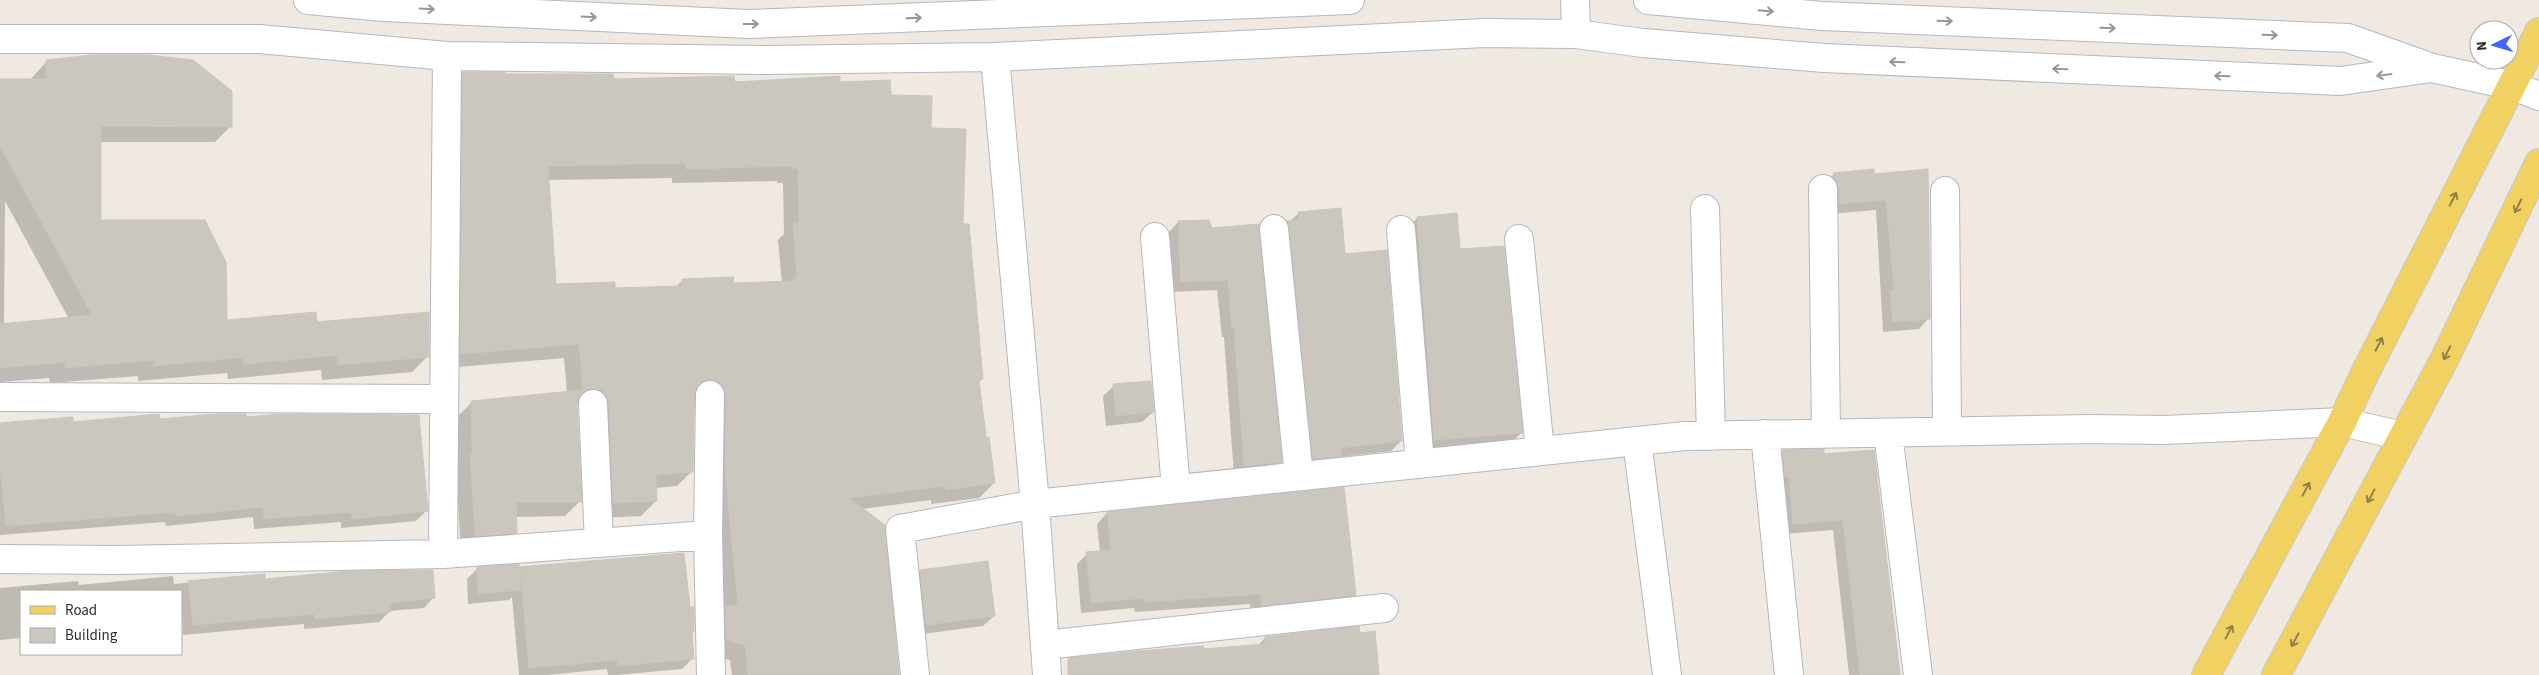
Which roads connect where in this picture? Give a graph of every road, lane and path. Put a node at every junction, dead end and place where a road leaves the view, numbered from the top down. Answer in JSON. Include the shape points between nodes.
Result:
{"nodes":[{"id":1,"x":308,"y":0,"type":"edge"},
{"id":2,"x":1350,"y":0,"type":"edge"},
{"id":3,"x":1576,"y":0,"type":"edge"},
{"id":4,"x":1648,"y":0,"type":"edge"},
{"id":5,"x":384,"y":4,"type":"edge"},
{"id":6,"x":2539,"y":32,"type":"edge"},
{"id":7,"x":1576,"y":34,"type":"junction"},
{"id":8,"x":0,"y":39,"type":"edge"},
{"id":9,"x":385,"y":49,"type":"junction"},
{"id":10,"x":447,"y":56,"type":"junction"},
{"id":11,"x":995,"y":57,"type":"junction"},
{"id":12,"x":2432,"y":68,"type":"junction"},
{"id":13,"x":2510,"y":85,"type":"junction"},
{"id":14,"x":2539,"y":96,"type":"edge"},
{"id":15,"x":2539,"y":162,"type":"edge"},
{"id":16,"x":1823,"y":189,"type":"dead end"},
{"id":17,"x":1945,"y":190,"type":"dead end"},
{"id":18,"x":1704,"y":209,"type":"dead end"},
{"id":19,"x":1274,"y":228,"type":"dead end"},
{"id":20,"x":1401,"y":230,"type":"dead end"},
{"id":21,"x":1155,"y":237,"type":"dead end"},
{"id":22,"x":1519,"y":239,"type":"dead end"},
{"id":23,"x":710,"y":395,"type":"dead end"},
{"id":24,"x":0,"y":397,"type":"edge"},
{"id":25,"x":442,"y":398,"type":"junction"},
{"id":26,"x":593,"y":404,"type":"dead end"},
{"id":27,"x":2342,"y":422,"type":"junction"},
{"id":28,"x":1947,"y":431,"type":"junction"},
{"id":29,"x":1888,"y":432,"type":"junction"},
{"id":30,"x":1765,"y":434,"type":"junction"},
{"id":31,"x":1826,"y":434,"type":"junction"},
{"id":32,"x":1711,"y":436,"type":"junction"},
{"id":33,"x":2403,"y":436,"type":"junction"},
{"id":34,"x":1637,"y":441,"type":"junction"},
{"id":35,"x":1540,"y":451,"type":"junction"},
{"id":36,"x":1420,"y":464,"type":"junction"},
{"id":37,"x":1299,"y":476,"type":"junction"},
{"id":38,"x":1176,"y":489,"type":"junction"},
{"id":39,"x":1036,"y":504,"type":"junction"},
{"id":40,"x":708,"y":535,"type":"junction"},
{"id":41,"x":599,"y":543,"type":"junction"},
{"id":42,"x":443,"y":554,"type":"junction"},
{"id":43,"x":0,"y":559,"type":"edge"},
{"id":44,"x":1384,"y":608,"type":"dead end"},
{"id":45,"x":1045,"y":645,"type":"junction"},
{"id":46,"x":711,"y":675,"type":"edge"},
{"id":47,"x":915,"y":675,"type":"edge"},
{"id":48,"x":1046,"y":675,"type":"edge"},
{"id":49,"x":1667,"y":675,"type":"edge"},
{"id":50,"x":1790,"y":675,"type":"edge"},
{"id":51,"x":1918,"y":675,"type":"edge"},
{"id":52,"x":2206,"y":675,"type":"edge"},
{"id":53,"x":2276,"y":675,"type":"edge"}],
"edges":[{"from":1,"to":5,"type":"street"},
{"from":5,"to":2,"type":"street","one_way":true,"via":[[749,24]]},
{"from":3,"to":7,"type":"street"},
{"from":4,"to":12,"type":"street","one_way":true,"via":[[1822,16],[2348,38]]},
{"from":5,"to":9,"type":"street"},
{"from":6,"to":13,"type":"main road"},
{"from":7,"to":11,"type":"street","via":[[1486,33]]},
{"from":12,"to":7,"type":"street","one_way":true,"via":[[2340,81],[1824,58],[1643,43]]},
{"from":8,"to":9,"type":"street","via":[[259,39]]},
{"from":9,"to":10,"type":"street"},
{"from":10,"to":11,"type":"street","via":[[765,60]]},
{"from":10,"to":25,"type":"street"},
{"from":11,"to":39,"type":"street"},
{"from":12,"to":13,"type":"street"},
{"from":13,"to":14,"type":"street"},
{"from":27,"to":13,"type":"main road","one_way":true},
{"from":15,"to":33,"type":"main road","one_way":true,"via":[[2445,358]]},
{"from":16,"to":31,"type":"street"},
{"from":17,"to":28,"type":"street"},
{"from":18,"to":32,"type":"street"},
{"from":19,"to":37,"type":"street"},
{"from":20,"to":36,"type":"street"},
{"from":21,"to":38,"type":"street"},
{"from":22,"to":35,"type":"street"},
{"from":23,"to":40,"type":"street"},
{"from":24,"to":25,"type":"street"},
{"from":25,"to":42,"type":"street"},
{"from":26,"to":41,"type":"street"},
{"from":27,"to":28,"type":"street","via":[[2164,430]]},
{"from":27,"to":33,"type":"street"},
{"from":52,"to":27,"type":"main road","one_way":true},
{"from":28,"to":29,"type":"street"},
{"from":29,"to":31,"type":"street"},
{"from":29,"to":51,"type":"street"},
{"from":30,"to":31,"type":"street"},
{"from":30,"to":32,"type":"street"},
{"from":30,"to":50,"type":"street"},
{"from":32,"to":34,"type":"street"},
{"from":33,"to":53,"type":"main road","one_way":true},
{"from":34,"to":35,"type":"street"},
{"from":34,"to":49,"type":"street"},
{"from":35,"to":36,"type":"street"},
{"from":36,"to":37,"type":"street"},
{"from":37,"to":38,"type":"street"},
{"from":38,"to":39,"type":"street"},
{"from":39,"to":45,"type":"street"},
{"from":39,"to":47,"type":"street","via":[[900,529]]},
{"from":40,"to":41,"type":"street"},
{"from":40,"to":46,"type":"street"},
{"from":41,"to":42,"type":"street"},
{"from":42,"to":43,"type":"street"},
{"from":44,"to":45,"type":"street"},
{"from":45,"to":48,"type":"street"}]}
